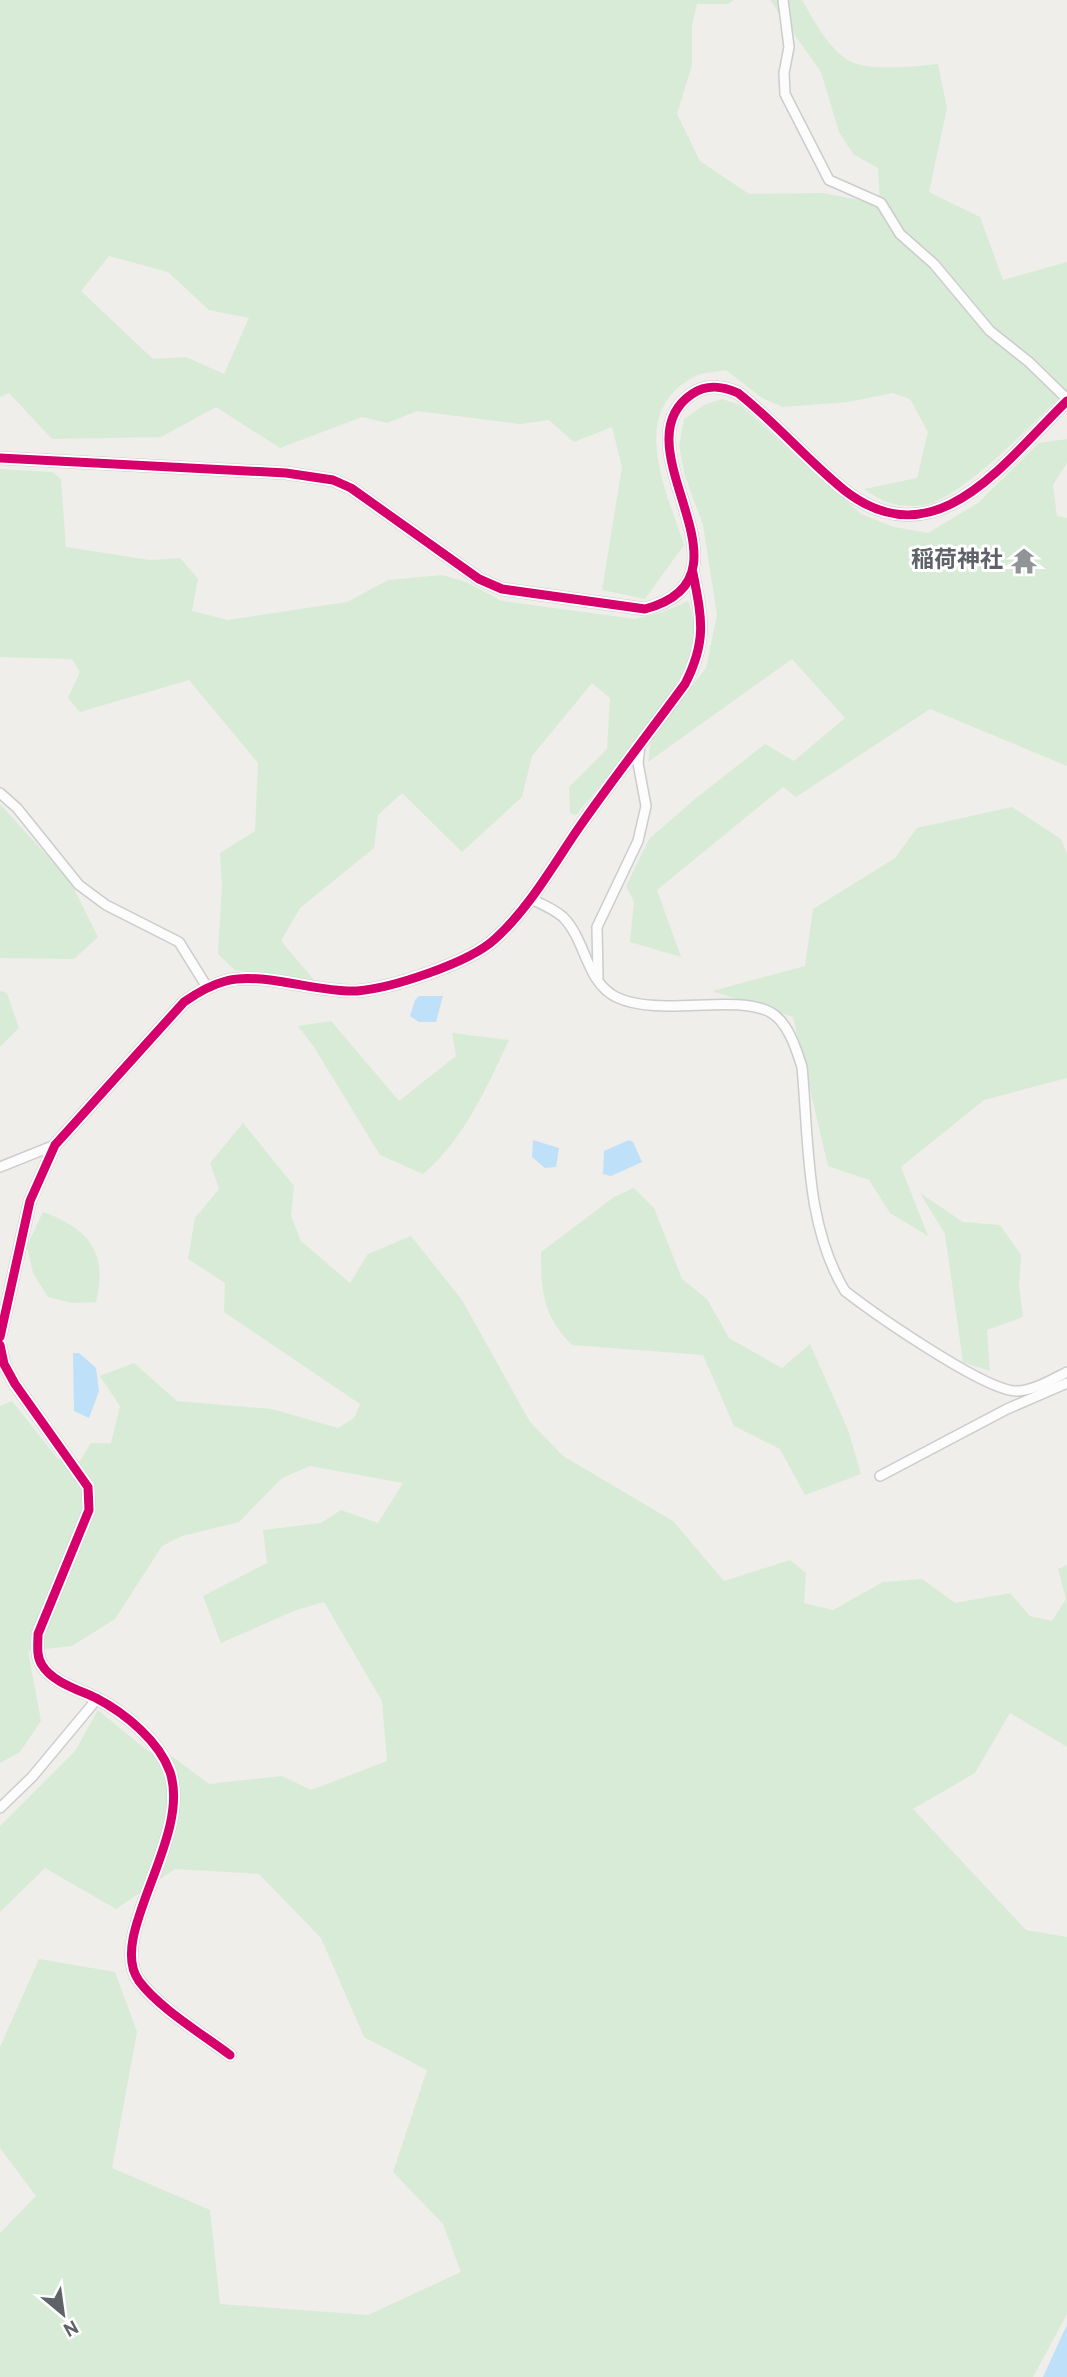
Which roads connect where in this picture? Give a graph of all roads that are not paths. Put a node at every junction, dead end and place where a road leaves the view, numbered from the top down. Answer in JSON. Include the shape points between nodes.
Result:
{"nodes":[{"id":1,"x":783,"y":0,"type":"edge"},
{"id":2,"x":1067,"y":400,"type":"edge"},
{"id":3,"x":0,"y":458,"type":"edge"},
{"id":4,"x":693,"y":573,"type":"junction"},
{"id":5,"x":640,"y":745,"type":"junction"},
{"id":6,"x":0,"y":793,"type":"edge"},
{"id":7,"x":531,"y":899,"type":"junction"},
{"id":8,"x":598,"y":983,"type":"junction"},
{"id":9,"x":207,"y":987,"type":"junction"},
{"id":10,"x":55,"y":1145,"type":"junction"},
{"id":11,"x":0,"y":1167,"type":"edge"},
{"id":12,"x":0,"y":1337,"type":"edge"},
{"id":13,"x":0,"y":1345,"type":"edge"},
{"id":14,"x":1067,"y":1372,"type":"edge"},
{"id":15,"x":1067,"y":1382,"type":"edge"},
{"id":16,"x":880,"y":1476,"type":"dead end"},
{"id":17,"x":97,"y":1699,"type":"junction"},
{"id":18,"x":0,"y":1808,"type":"edge"},
{"id":19,"x":230,"y":2055,"type":"dead end"}],
"edges":[{"from":1,"to":2,"type":"street","via":[[789,47],[785,94],[829,180],[881,203],[900,234],[934,264],[990,331]]},
{"from":2,"to":4,"type":"street","via":[[976,489],[935,512],[911,517],[871,507],[844,489],[738,393],[706,387],[678,406],[668,426],[695,553]]},
{"from":3,"to":4,"type":"street","via":[[286,473],[333,480],[470,573],[502,589],[645,608],[664,604],[680,593]]},
{"from":4,"to":5,"type":"street","via":[[703,636],[697,660]]},
{"from":5,"to":7,"type":"street"},
{"from":5,"to":8,"type":"street","via":[[638,762],[646,806],[638,841],[597,927]]},
{"from":6,"to":9,"type":"street","via":[[79,886],[179,943]]},
{"from":7,"to":8,"type":"street","via":[[564,918]]},
{"from":7,"to":9,"type":"street","via":[[493,942],[399,983],[337,992],[259,980],[229,980]]},
{"from":8,"to":14,"type":"street","via":[[633,1003],[749,1007],[771,1012],[796,1047],[802,1067],[818,1227],[845,1290],[1000,1388],[1018,1391]]},
{"from":9,"to":10,"type":"street","via":[[184,1002]]},
{"from":10,"to":11,"type":"street"},
{"from":10,"to":12,"type":"street","via":[[30,1201]]},
{"from":13,"to":17,"type":"street","via":[[15,1384],[88,1486],[89,1510],[37,1634],[38,1656],[48,1672]]},
{"from":15,"to":16,"type":"street"},
{"from":17,"to":18,"type":"street"},
{"from":17,"to":19,"type":"street","via":[[157,1746],[174,1784],[170,1832],[131,1942],[132,1966],[151,1994]]}]}
